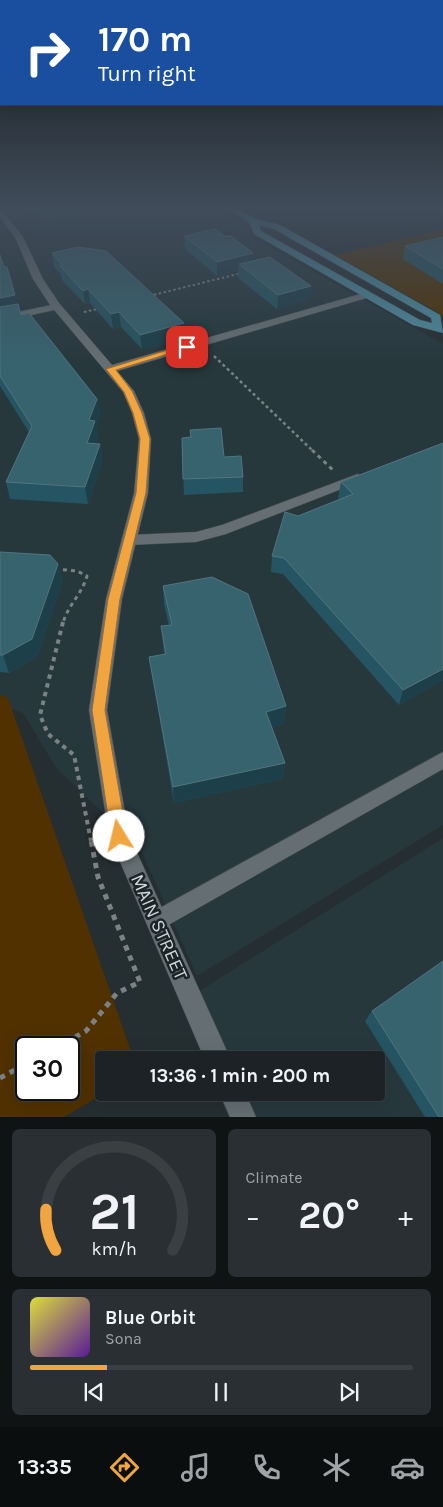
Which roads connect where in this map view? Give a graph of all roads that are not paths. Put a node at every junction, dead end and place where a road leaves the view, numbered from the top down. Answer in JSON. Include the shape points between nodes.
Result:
{"nodes":[{"id":1,"x":29,"y":260,"type":"edge"},
{"id":2,"x":306,"y":260,"type":"edge"},
{"id":3,"x":335,"y":260,"type":"edge"},
{"id":4,"x":367,"y":295,"type":"junction"},
{"id":5,"x":56,"y":306,"type":"junction"},
{"id":6,"x":0,"y":319,"type":"edge"},
{"id":7,"x":440,"y":329,"type":"edge"},
{"id":8,"x":110,"y":369,"type":"junction"},
{"id":9,"x":371,"y":473,"type":"edge"},
{"id":10,"x":129,"y":540,"type":"junction"},
{"id":11,"x":443,"y":760,"type":"edge"},
{"id":12,"x":156,"y":921,"type":"junction"},
{"id":13,"x":214,"y":1051,"type":"edge"},
{"id":14,"x":236,"y":1101,"type":"edge"},
{"id":15,"x":243,"y":1117,"type":"edge"}],
"edges":[{"from":1,"to":5,"type":"street","name":"MAIN STREET"},
{"from":2,"to":4,"type":"main road"},
{"from":3,"to":7,"type":"main road","via":[[436,318]]},
{"from":4,"to":7,"type":"main road","via":[[390,300]]},
{"from":4,"to":8,"type":"street"},
{"from":5,"to":6,"type":"lane"},
{"from":5,"to":8,"type":"street","name":"MAIN STREET"},
{"from":8,"to":10,"type":"street","name":"MAIN STREET","via":[[128,391],[145,439],[141,493]]},
{"from":9,"to":10,"type":"lane","via":[[226,530],[196,537]]},
{"from":10,"to":12,"type":"street","name":"MAIN STREET","via":[[114,599],[98,710],[119,836]]},
{"from":11,"to":12,"type":"lane"},
{"from":12,"to":13,"type":"street","name":"MAIN STREET"},
{"from":14,"to":15,"type":"street"}]}
